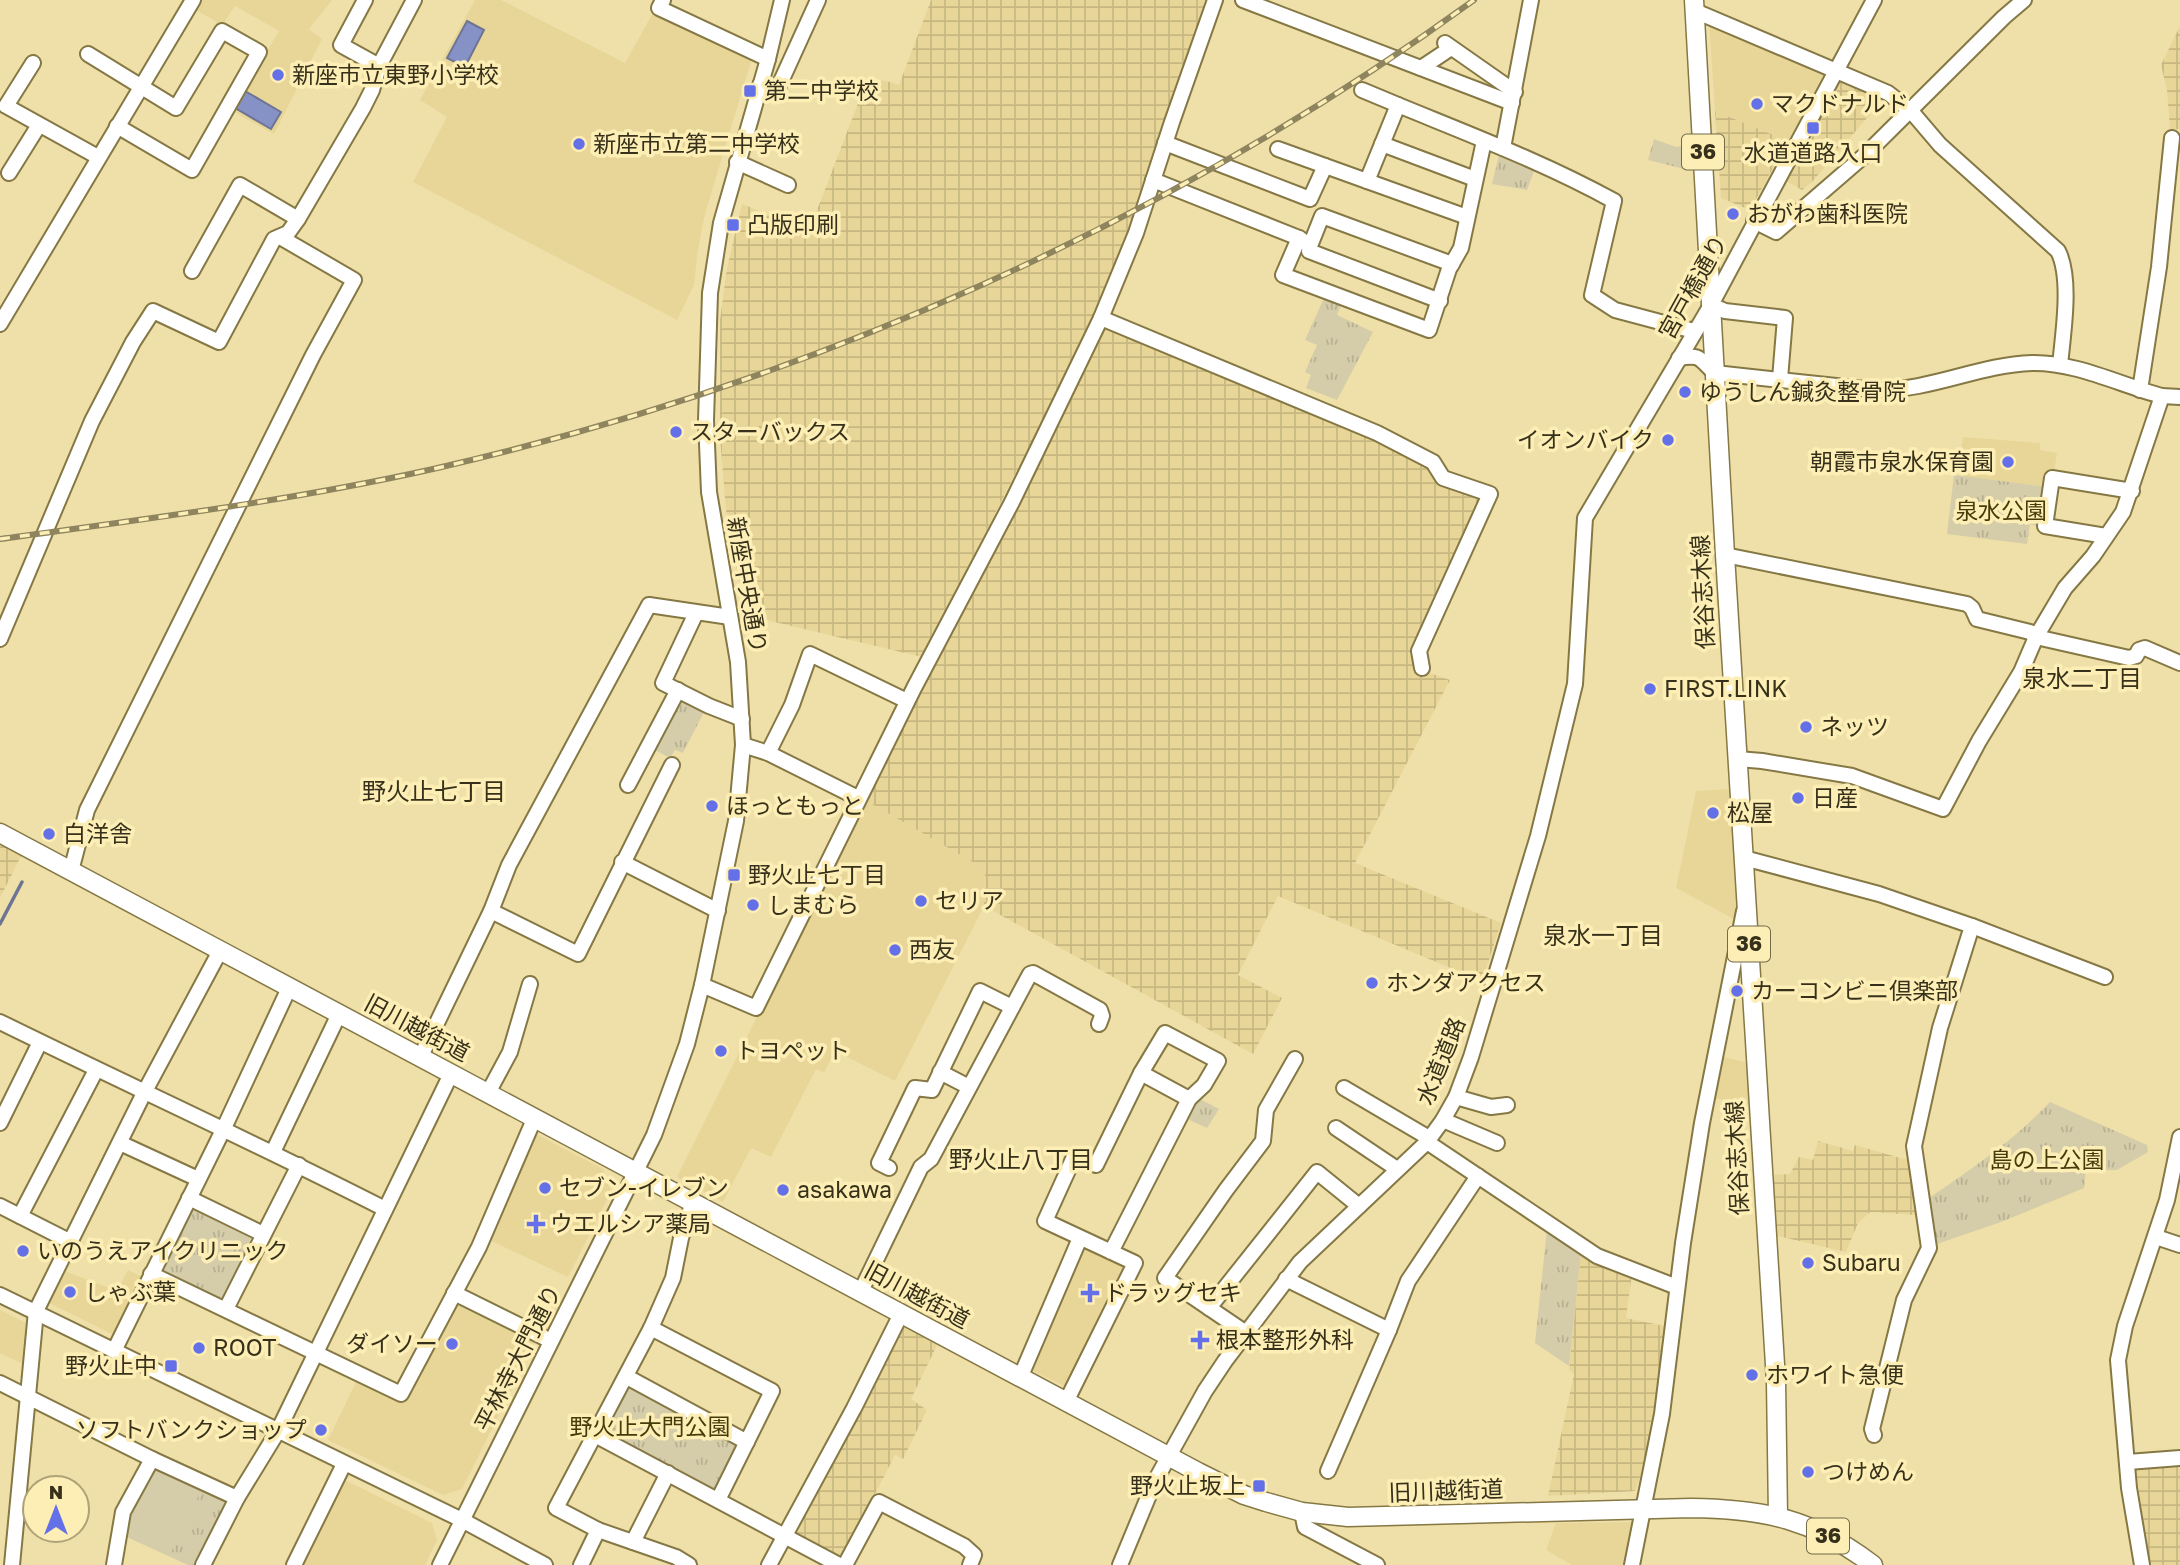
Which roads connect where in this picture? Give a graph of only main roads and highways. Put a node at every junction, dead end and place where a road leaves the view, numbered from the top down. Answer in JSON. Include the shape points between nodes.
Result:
{"nodes":[{"id":1,"x":1695,"y":5,"type":"edge"},
{"id":2,"x":0,"y":833,"type":"edge"},
{"id":3,"x":1778,"y":1516,"type":"junction"},
{"id":4,"x":1873,"y":1565,"type":"edge"}],
"edges":[{"from":1,"to":3,"type":"main road","name":"保谷志木線","number":"36","via":[[1776,1381]]},
{"from":2,"to":3,"type":"main road","name":"旧川越街道","via":[[1244,1495],[1302,1512],[1348,1517],[1717,1508]]},
{"from":3,"to":4,"type":"main road","name":"旧川越街道","number":"36","via":[[1834,1538]]}]}
